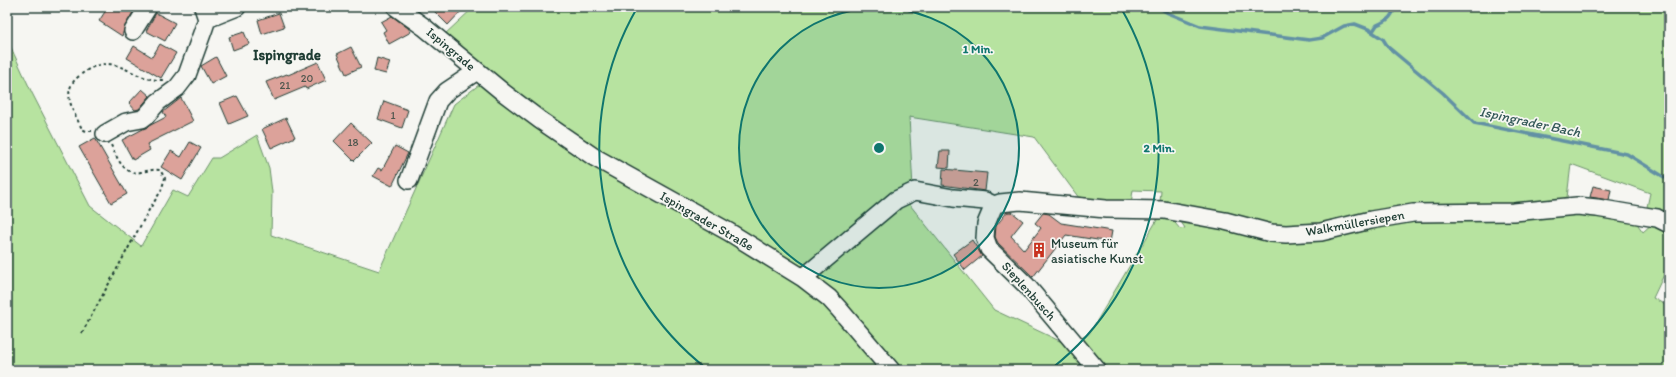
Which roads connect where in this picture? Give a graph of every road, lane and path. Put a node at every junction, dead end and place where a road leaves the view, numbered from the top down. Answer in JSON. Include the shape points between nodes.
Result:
{"nodes":[{"id":1,"x":148,"y":7,"type":"edge"},
{"id":2,"x":237,"y":7,"type":"edge"},
{"id":3,"x":396,"y":7,"type":"edge"},
{"id":4,"x":205,"y":13,"type":"edge"},
{"id":5,"x":133,"y":31,"type":"dead end"},
{"id":6,"x":477,"y":71,"type":"junction"},
{"id":7,"x":187,"y":75,"type":"junction"},
{"id":8,"x":504,"y":93,"type":"joint"},
{"id":9,"x":105,"y":134,"type":"junction"},
{"id":10,"x":409,"y":180,"type":"dead end"},
{"id":11,"x":994,"y":205,"type":"junction"},
{"id":12,"x":1669,"y":224,"type":"edge"},
{"id":13,"x":803,"y":278,"type":"junction"},
{"id":14,"x":82,"y":333,"type":"dead end"},
{"id":15,"x":891,"y":370,"type":"edge"},
{"id":16,"x":1097,"y":370,"type":"edge"}],
"edges":[{"from":1,"to":5,"type":"street"},
{"from":2,"to":4,"type":"street"},
{"from":3,"to":6,"type":"street","name":"Ispingrade"},
{"from":4,"to":7,"type":"street","via":[[196,53]]},
{"from":6,"to":8,"type":"street","name":"Ispingrade"},
{"from":6,"to":10,"type":"street","via":[[447,91],[438,101]]},
{"from":7,"to":9,"type":"street","via":[[177,88],[158,102],[142,119],[126,122]]},
{"from":7,"to":9,"type":"path","via":[[156,80],[120,66],[102,63],[82,73],[71,85],[68,94],[70,102],[82,129]]},
{"from":8,"to":13,"type":"street","name":"Ispingrader Straße","via":[[594,157],[729,232]]},
{"from":9,"to":14,"type":"path","via":[[124,169],[138,173],[160,170],[165,178],[161,191]]},
{"from":11,"to":12,"type":"street","name":"Walkmüllersiepen","via":[[1020,201],[1106,209],[1164,210],[1286,234],[1321,232],[1413,213],[1514,212],[1577,206],[1656,218]]},
{"from":11,"to":13,"type":"street","via":[[985,201],[915,191],[896,200]]},
{"from":11,"to":16,"type":"street","name":"Sieplenbusch","via":[[986,224],[985,238],[989,249],[1026,285]]},
{"from":13,"to":15,"type":"street","name":"Ispingrader Straße","via":[[834,303]]}]}
